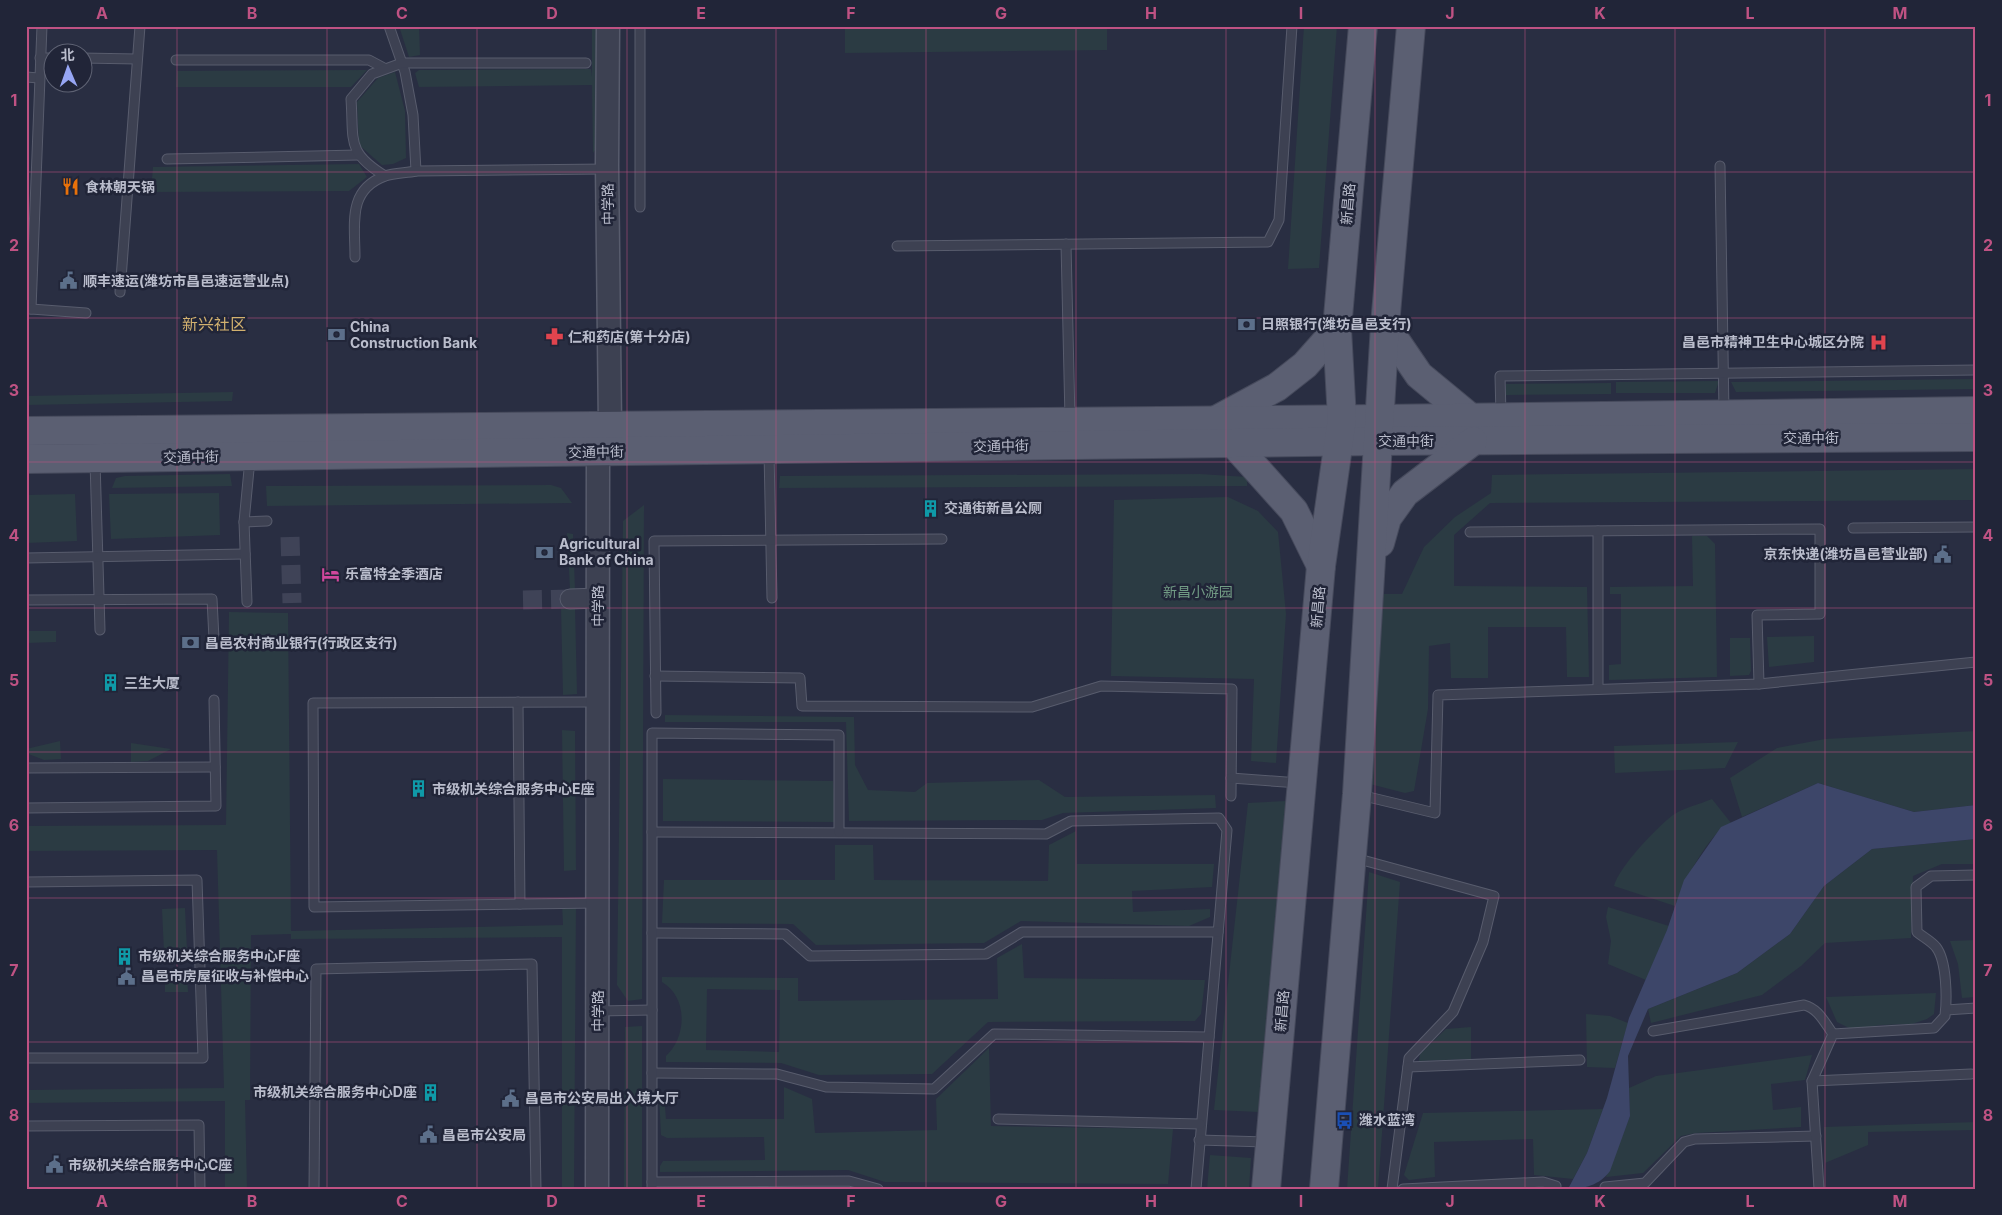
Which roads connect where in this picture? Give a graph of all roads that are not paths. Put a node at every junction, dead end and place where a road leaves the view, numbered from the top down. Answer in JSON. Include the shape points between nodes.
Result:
{"nodes":[{"id":1,"x":42,"y":26,"type":"edge"},
{"id":2,"x":140,"y":26,"type":"edge"},
{"id":3,"x":389,"y":26,"type":"edge"},
{"id":4,"x":608,"y":26,"type":"edge"},
{"id":5,"x":640,"y":26,"type":"edge"},
{"id":6,"x":1292,"y":26,"type":"edge"},
{"id":7,"x":1363,"y":26,"type":"edge"},
{"id":8,"x":1411,"y":26,"type":"edge"},
{"id":9,"x":40,"y":58,"type":"joint"},
{"id":10,"x":92,"y":58,"type":"edge"},
{"id":11,"x":137,"y":59,"type":"junction"},
{"id":12,"x":176,"y":60,"type":"dead end"},
{"id":13,"x":402,"y":63,"type":"junction"},
{"id":14,"x":586,"y":63,"type":"dead end"},
{"id":15,"x":384,"y":68,"type":"junction"},
{"id":16,"x":26,"y":77,"type":"edge"},
{"id":17,"x":39,"y":78,"type":"junction"},
{"id":18,"x":358,"y":155,"type":"junction"},
{"id":19,"x":167,"y":158,"type":"dead end"},
{"id":20,"x":1720,"y":166,"type":"dead end"},
{"id":21,"x":607,"y":169,"type":"junction"},
{"id":22,"x":416,"y":171,"type":"junction"},
{"id":23,"x":385,"y":176,"type":"junction"},
{"id":24,"x":640,"y":207,"type":"dead end"},
{"id":25,"x":1066,"y":244,"type":"junction"},
{"id":26,"x":897,"y":246,"type":"dead end"},
{"id":27,"x":355,"y":257,"type":"dead end"},
{"id":28,"x":120,"y":292,"type":"dead end"},
{"id":29,"x":29,"y":309,"type":"edge"},
{"id":30,"x":86,"y":313,"type":"dead end"},
{"id":31,"x":1385,"y":325,"type":"junction"},
{"id":32,"x":1337,"y":329,"type":"junction"},
{"id":33,"x":1976,"y":370,"type":"edge"},
{"id":34,"x":1723,"y":373,"type":"junction"},
{"id":35,"x":1976,"y":411,"type":"edge"},
{"id":36,"x":1724,"y":414,"type":"junction"},
{"id":37,"x":1501,"y":418,"type":"junction"},
{"id":38,"x":1215,"y":420,"type":"junction"},
{"id":39,"x":1070,"y":422,"type":"junction"},
{"id":40,"x":610,"y":426,"type":"junction"},
{"id":41,"x":1472,"y":429,"type":"junction"},
{"id":42,"x":1379,"y":430,"type":"junction"},
{"id":43,"x":26,"y":431,"type":"edge"},
{"id":44,"x":1341,"y":431,"type":"junction"},
{"id":45,"x":1976,"y":437,"type":"edge"},
{"id":46,"x":1233,"y":443,"type":"junction"},
{"id":47,"x":769,"y":449,"type":"junction"},
{"id":48,"x":598,"y":452,"type":"junction"},
{"id":49,"x":250,"y":456,"type":"junction"},
{"id":50,"x":95,"y":458,"type":"junction"},
{"id":51,"x":26,"y":459,"type":"edge"},
{"id":52,"x":267,"y":521,"type":"dead end"},
{"id":53,"x":244,"y":522,"type":"junction"},
{"id":54,"x":1976,"y":527,"type":"edge"},
{"id":55,"x":1853,"y":528,"type":"dead end"},
{"id":56,"x":1598,"y":531,"type":"junction"},
{"id":57,"x":1470,"y":532,"type":"dead end"},
{"id":58,"x":942,"y":539,"type":"dead end"},
{"id":59,"x":771,"y":541,"type":"junction"},
{"id":60,"x":245,"y":554,"type":"junction"},
{"id":61,"x":97,"y":557,"type":"junction"},
{"id":62,"x":26,"y":558,"type":"edge"},
{"id":63,"x":1322,"y":566,"type":"junction"},
{"id":64,"x":1370,"y":573,"type":"junction"},
{"id":65,"x":598,"y":598,"type":"junction"},
{"id":66,"x":772,"y":598,"type":"dead end"},
{"id":67,"x":570,"y":599,"type":"tunnel mouth"},
{"id":68,"x":26,"y":600,"type":"edge"},
{"id":69,"x":99,"y":600,"type":"junction"},
{"id":70,"x":247,"y":602,"type":"dead end"},
{"id":71,"x":100,"y":630,"type":"dead end"},
{"id":72,"x":214,"y":639,"type":"dead end"},
{"id":73,"x":1976,"y":662,"type":"edge"},
{"id":74,"x":655,"y":676,"type":"junction"},
{"id":75,"x":1758,"y":684,"type":"junction"},
{"id":76,"x":1598,"y":689,"type":"junction"},
{"id":77,"x":214,"y":700,"type":"dead end"},
{"id":78,"x":518,"y":702,"type":"junction"},
{"id":79,"x":598,"y":702,"type":"junction"},
{"id":80,"x":656,"y":713,"type":"dead end"},
{"id":81,"x":215,"y":767,"type":"junction"},
{"id":82,"x":26,"y":768,"type":"edge"},
{"id":83,"x":1231,"y":778,"type":"junction"},
{"id":84,"x":1302,"y":783,"type":"junction"},
{"id":85,"x":1357,"y":794,"type":"junction"},
{"id":86,"x":1231,"y":796,"type":"dead end"},
{"id":87,"x":26,"y":808,"type":"edge"},
{"id":88,"x":652,"y":832,"type":"junction"},
{"id":89,"x":839,"y":832,"type":"junction"},
{"id":90,"x":1352,"y":857,"type":"junction"},
{"id":91,"x":1976,"y":875,"type":"edge"},
{"id":92,"x":26,"y":882,"type":"edge"},
{"id":93,"x":598,"y":903,"type":"junction"},
{"id":94,"x":520,"y":904,"type":"junction"},
{"id":95,"x":1218,"y":932,"type":"junction"},
{"id":96,"x":652,"y":933,"type":"junction"},
{"id":97,"x":1976,"y":1008,"type":"edge"},
{"id":98,"x":652,"y":1010,"type":"junction"},
{"id":99,"x":1946,"y":1010,"type":"junction"},
{"id":100,"x":598,"y":1011,"type":"junction"},
{"id":101,"x":1652,"y":1032,"type":"dead end"},
{"id":102,"x":1833,"y":1034,"type":"junction"},
{"id":103,"x":1208,"y":1037,"type":"junction"},
{"id":104,"x":26,"y":1058,"type":"edge"},
{"id":105,"x":1580,"y":1060,"type":"dead end"},
{"id":106,"x":1408,"y":1067,"type":"junction"},
{"id":107,"x":652,"y":1073,"type":"junction"},
{"id":108,"x":1971,"y":1074,"type":"dead end"},
{"id":109,"x":1812,"y":1081,"type":"junction"},
{"id":110,"x":998,"y":1119,"type":"dead end"},
{"id":111,"x":1200,"y":1124,"type":"junction"},
{"id":112,"x":26,"y":1126,"type":"edge"},
{"id":113,"x":1816,"y":1136,"type":"junction"},
{"id":114,"x":1199,"y":1140,"type":"junction"},
{"id":115,"x":1270,"y":1142,"type":"junction"},
{"id":116,"x":652,"y":1186,"type":"edge"},
{"id":117,"x":1556,"y":1186,"type":"dead end"},
{"id":118,"x":1606,"y":1187,"type":"dead end"},
{"id":119,"x":200,"y":1189,"type":"edge"},
{"id":120,"x":314,"y":1189,"type":"edge"},
{"id":121,"x":536,"y":1189,"type":"edge"},
{"id":122,"x":598,"y":1189,"type":"edge"},
{"id":123,"x":878,"y":1189,"type":"edge"},
{"id":124,"x":1196,"y":1189,"type":"edge"},
{"id":125,"x":1266,"y":1189,"type":"edge"},
{"id":126,"x":1324,"y":1189,"type":"edge"},
{"id":127,"x":1392,"y":1189,"type":"edge"},
{"id":128,"x":1403,"y":1189,"type":"edge"},
{"id":129,"x":1819,"y":1189,"type":"edge"}],
"edges":[{"from":1,"to":9,"type":"lane"},
{"from":2,"to":11,"type":"lane"},
{"from":3,"to":13,"type":"lane"},
{"from":4,"to":21,"type":"street","name":"中学路"},
{"from":5,"to":24,"type":"lane"},
{"from":6,"to":25,"type":"lane","via":[[1279,220],[1268,242]]},
{"from":7,"to":32,"type":"main road","name":"新昌路"},
{"from":8,"to":31,"type":"main road"},
{"from":9,"to":17,"type":"lane"},
{"from":10,"to":11,"type":"lane"},
{"from":11,"to":28,"type":"lane"},
{"from":12,"to":15,"type":"lane","via":[[369,60]]},
{"from":13,"to":14,"type":"lane"},
{"from":13,"to":15,"type":"lane"},
{"from":13,"to":22,"type":"lane","via":[[413,115]]},
{"from":15,"to":18,"type":"lane","via":[[372,74],[351,99],[354,150]]},
{"from":16,"to":17,"type":"lane"},
{"from":17,"to":29,"type":"lane"},
{"from":18,"to":19,"type":"lane"},
{"from":18,"to":23,"type":"lane","via":[[365,164]]},
{"from":20,"to":34,"type":"lane"},
{"from":21,"to":22,"type":"lane"},
{"from":21,"to":40,"type":"street","name":"中学路"},
{"from":22,"to":23,"type":"lane"},
{"from":23,"to":27,"type":"lane","via":[[362,190],[355,207]]},
{"from":25,"to":26,"type":"lane"},
{"from":25,"to":39,"type":"lane"},
{"from":29,"to":30,"type":"lane"},
{"from":31,"to":41,"type":"main road","via":[[1419,375]]},
{"from":31,"to":42,"type":"main road"},
{"from":32,"to":38,"type":"main road","via":[[1305,365],[1277,387]]},
{"from":32,"to":44,"type":"main road","name":"新昌路"},
{"from":33,"to":34,"type":"lane"},
{"from":34,"to":36,"type":"lane"},
{"from":34,"to":37,"type":"lane","via":[[1500,376]]},
{"from":35,"to":36,"type":"main road","name":"交通中街"},
{"from":36,"to":37,"type":"main road","name":"交通中街"},
{"from":37,"to":41,"type":"main road","name":"交通中街"},
{"from":38,"to":39,"type":"main road","name":"交通中街"},
{"from":38,"to":44,"type":"main road","name":"交通中街"},
{"from":39,"to":40,"type":"main road","name":"交通中街"},
{"from":40,"to":43,"type":"main road","name":"交通中街"},
{"from":40,"to":48,"type":"street","name":"中学路"},
{"from":41,"to":42,"type":"main road","name":"交通中街"},
{"from":41,"to":45,"type":"main road","name":"交通中街"},
{"from":41,"to":64,"type":"main road","via":[[1406,493],[1387,518]]},
{"from":42,"to":44,"type":"main road","name":"交通中街"},
{"from":42,"to":64,"type":"main road"},
{"from":44,"to":46,"type":"main road","name":"交通中街"},
{"from":44,"to":63,"type":"main road","name":"新昌路"},
{"from":46,"to":47,"type":"main road","name":"交通中街"},
{"from":46,"to":63,"type":"main road","via":[[1294,511]]},
{"from":47,"to":48,"type":"main road","name":"交通中街"},
{"from":47,"to":59,"type":"lane"},
{"from":48,"to":49,"type":"main road","name":"交通中街"},
{"from":48,"to":65,"type":"street","name":"中学路"},
{"from":49,"to":50,"type":"main road","name":"交通中街"},
{"from":49,"to":53,"type":"lane"},
{"from":50,"to":51,"type":"main road","name":"交通中街"},
{"from":50,"to":61,"type":"lane"},
{"from":52,"to":53,"type":"lane"},
{"from":53,"to":60,"type":"lane"},
{"from":54,"to":55,"type":"lane"},
{"from":56,"to":57,"type":"lane"},
{"from":56,"to":75,"type":"lane","via":[[1820,529],[1820,614],[1757,615]]},
{"from":56,"to":76,"type":"lane"},
{"from":58,"to":59,"type":"lane"},
{"from":59,"to":66,"type":"lane"},
{"from":59,"to":74,"type":"lane","via":[[654,541]]},
{"from":60,"to":61,"type":"lane"},
{"from":60,"to":70,"type":"lane"},
{"from":61,"to":62,"type":"lane"},
{"from":61,"to":69,"type":"lane"},
{"from":63,"to":84,"type":"main road","name":"新昌路"},
{"from":64,"to":85,"type":"main road"},
{"from":65,"to":67,"type":"street"},
{"from":65,"to":79,"type":"street","name":"中学路"},
{"from":68,"to":69,"type":"lane"},
{"from":69,"to":71,"type":"lane"},
{"from":69,"to":72,"type":"lane","via":[[212,599]]},
{"from":73,"to":75,"type":"lane"},
{"from":74,"to":80,"type":"lane"},
{"from":74,"to":83,"type":"lane","via":[[800,678],[802,706],[1032,707],[1101,686],[1232,689]]},
{"from":75,"to":76,"type":"lane"},
{"from":76,"to":85,"type":"lane","via":[[1438,695],[1435,813]]},
{"from":77,"to":81,"type":"lane"},
{"from":78,"to":79,"type":"lane"},
{"from":78,"to":94,"type":"lane"},
{"from":78,"to":94,"type":"lane","via":[[312,704],[313,879],[314,907]]},
{"from":79,"to":93,"type":"street","name":"中学路"},
{"from":81,"to":82,"type":"lane"},
{"from":81,"to":87,"type":"lane","via":[[216,806]]},
{"from":83,"to":84,"type":"lane"},
{"from":83,"to":86,"type":"lane"},
{"from":84,"to":115,"type":"main road","name":"新昌路"},
{"from":85,"to":90,"type":"main road"},
{"from":88,"to":89,"type":"lane"},
{"from":88,"to":89,"type":"lane","via":[[652,733],[839,735]]},
{"from":88,"to":96,"type":"lane"},
{"from":89,"to":95,"type":"lane","via":[[1046,834],[1071,821],[1219,818],[1227,830]]},
{"from":90,"to":106,"type":"lane","via":[[1494,896],[1483,942],[1453,1012],[1410,1058]]},
{"from":90,"to":126,"type":"main road"},
{"from":91,"to":99,"type":"lane","via":[[1931,876],[1916,887],[1918,932],[1936,947],[1942,958]]},
{"from":92,"to":104,"type":"lane","via":[[197,880],[204,1058]]},
{"from":93,"to":94,"type":"lane"},
{"from":93,"to":100,"type":"street","name":"中学路"},
{"from":95,"to":96,"type":"lane","via":[[1022,932],[986,954],[810,956],[785,934]]},
{"from":95,"to":103,"type":"lane"},
{"from":96,"to":98,"type":"lane"},
{"from":97,"to":99,"type":"lane"},
{"from":98,"to":100,"type":"lane"},
{"from":98,"to":107,"type":"lane"},
{"from":99,"to":102,"type":"lane","via":[[1946,1016],[1934,1028]]},
{"from":100,"to":122,"type":"street","name":"中学路"},
{"from":101,"to":102,"type":"lane","via":[[1804,1005],[1819,1013]]},
{"from":102,"to":109,"type":"lane"},
{"from":103,"to":107,"type":"lane","via":[[994,1034],[934,1089],[826,1087],[777,1074]]},
{"from":103,"to":111,"type":"lane"},
{"from":105,"to":106,"type":"lane"},
{"from":106,"to":127,"type":"lane"},
{"from":107,"to":116,"type":"lane"},
{"from":108,"to":109,"type":"lane"},
{"from":109,"to":113,"type":"lane"},
{"from":110,"to":111,"type":"lane"},
{"from":111,"to":114,"type":"lane"},
{"from":112,"to":119,"type":"lane","via":[[199,1125]]},
{"from":113,"to":118,"type":"lane","via":[[1695,1139],[1684,1142],[1645,1183]]},
{"from":113,"to":129,"type":"lane"},
{"from":114,"to":115,"type":"lane"},
{"from":114,"to":124,"type":"lane"},
{"from":115,"to":125,"type":"main road","name":"新昌路"},
{"from":116,"to":123,"type":"lane","via":[[849,1180]]},
{"from":117,"to":128,"type":"lane","via":[[1543,1182]]},
{"from":120,"to":121,"type":"lane","via":[[316,969],[532,964]]}]}
